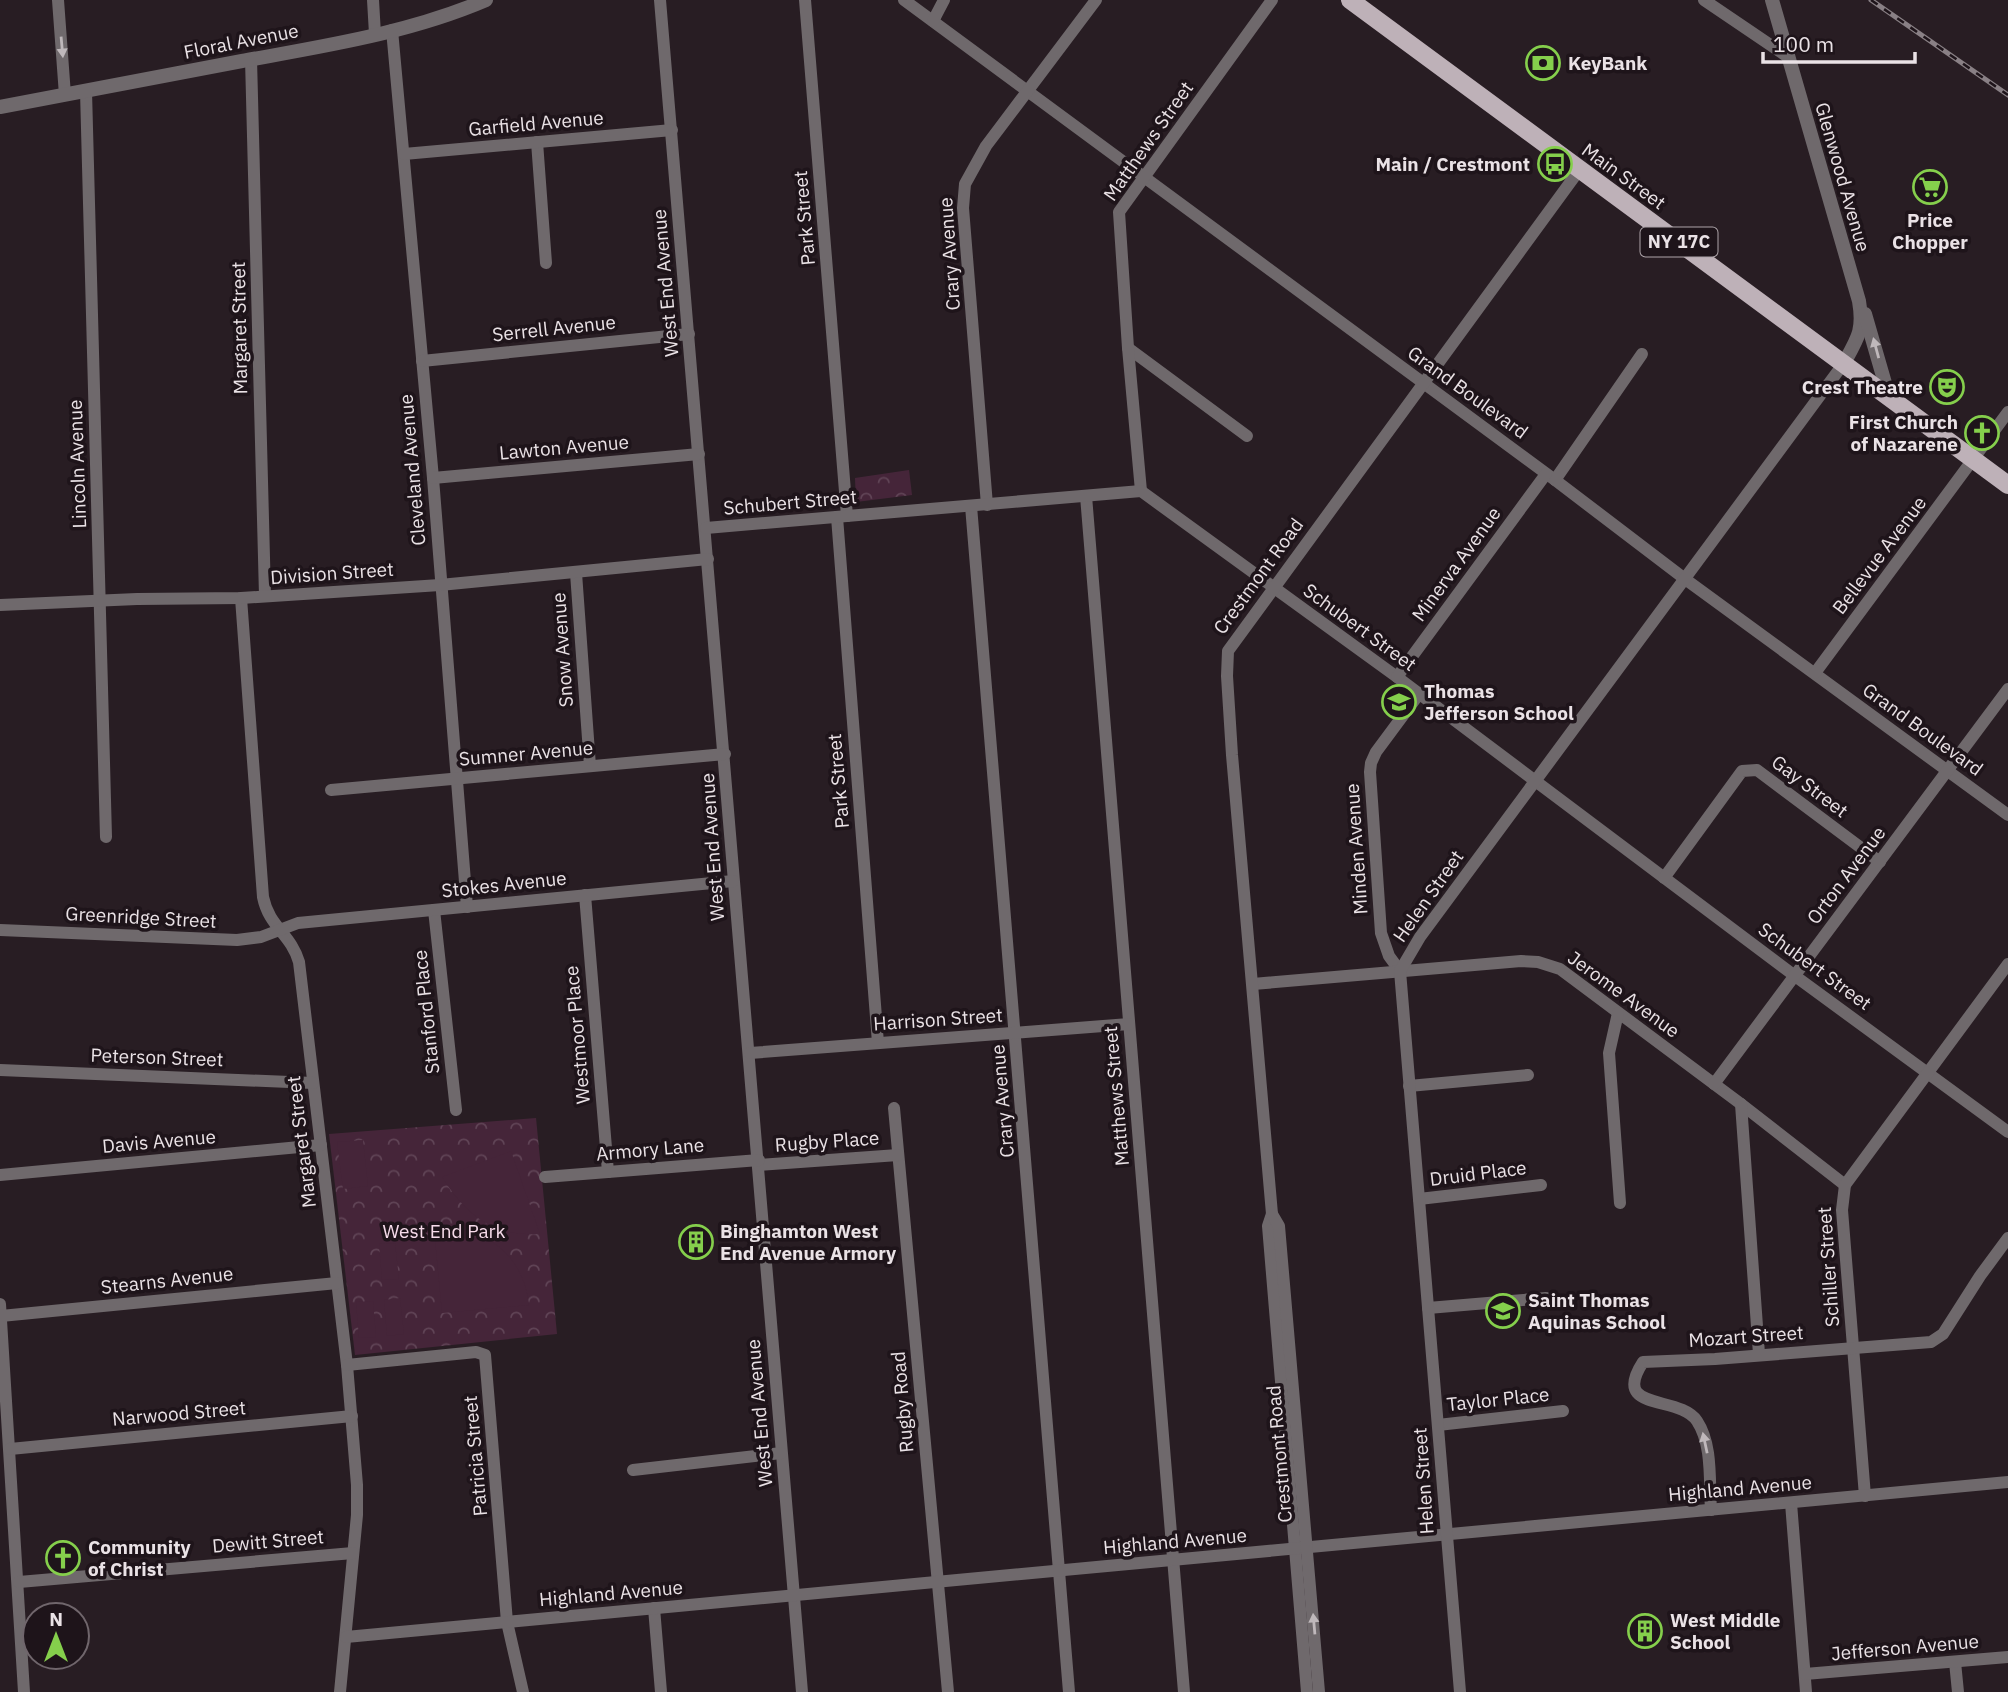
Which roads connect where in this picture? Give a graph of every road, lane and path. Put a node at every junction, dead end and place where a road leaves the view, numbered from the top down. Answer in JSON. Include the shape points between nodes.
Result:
{"nodes":[{"id":1,"x":58,"y":0,"type":"edge"},
{"id":2,"x":373,"y":0,"type":"edge"},
{"id":3,"x":486,"y":0,"type":"edge"},
{"id":4,"x":660,"y":0,"type":"edge"},
{"id":5,"x":805,"y":0,"type":"edge"},
{"id":6,"x":904,"y":0,"type":"edge"},
{"id":7,"x":944,"y":0,"type":"edge"},
{"id":8,"x":1096,"y":0,"type":"edge"},
{"id":9,"x":1272,"y":0,"type":"edge"},
{"id":10,"x":1350,"y":0,"type":"edge"},
{"id":11,"x":1704,"y":0,"type":"edge"},
{"id":12,"x":1772,"y":0,"type":"edge"},
{"id":13,"x":933,"y":21,"type":"junction"},
{"id":14,"x":392,"y":30,"type":"junction"},
{"id":15,"x":375,"y":34,"type":"junction"},
{"id":16,"x":1788,"y":57,"type":"junction"},
{"id":17,"x":251,"y":59,"type":"junction"},
{"id":18,"x":86,"y":91,"type":"junction"},
{"id":19,"x":1029,"y":92,"type":"junction"},
{"id":20,"x":65,"y":94,"type":"junction"},
{"id":21,"x":0,"y":107,"type":"edge"},
{"id":22,"x":672,"y":130,"type":"junction"},
{"id":23,"x":537,"y":142,"type":"junction"},
{"id":24,"x":404,"y":154,"type":"junction"},
{"id":25,"x":1580,"y":169,"type":"junction"},
{"id":26,"x":1143,"y":177,"type":"junction"},
{"id":27,"x":546,"y":263,"type":"dead end"},
{"id":28,"x":1859,"y":301,"type":"junction"},
{"id":29,"x":689,"y":334,"type":"junction"},
{"id":30,"x":1128,"y":348,"type":"junction"},
{"id":31,"x":1642,"y":354,"type":"dead end"},
{"id":32,"x":422,"y":361,"type":"junction"},
{"id":33,"x":1844,"y":363,"type":"junction"},
{"id":34,"x":1424,"y":384,"type":"junction"},
{"id":35,"x":1889,"y":397,"type":"junction"},
{"id":36,"x":2008,"y":412,"type":"edge"},
{"id":37,"x":1247,"y":436,"type":"dead end"},
{"id":38,"x":699,"y":454,"type":"junction"},
{"id":39,"x":1974,"y":460,"type":"junction"},
{"id":40,"x":1551,"y":477,"type":"junction"},
{"id":41,"x":433,"y":478,"type":"junction"},
{"id":42,"x":2008,"y":485,"type":"edge"},
{"id":43,"x":1141,"y":491,"type":"junction"},
{"id":44,"x":1086,"y":496,"type":"junction"},
{"id":45,"x":987,"y":505,"type":"junction"},
{"id":46,"x":971,"y":506,"type":"junction"},
{"id":47,"x":842,"y":517,"type":"junction"},
{"id":48,"x":706,"y":527,"type":"junction"},
{"id":49,"x":708,"y":559,"type":"junction"},
{"id":50,"x":576,"y":573,"type":"junction"},
{"id":51,"x":1685,"y":579,"type":"junction"},
{"id":52,"x":440,"y":584,"type":"junction"},
{"id":53,"x":1272,"y":588,"type":"junction"},
{"id":54,"x":265,"y":596,"type":"junction"},
{"id":55,"x":241,"y":598,"type":"junction"},
{"id":56,"x":100,"y":601,"type":"junction"},
{"id":57,"x":0,"y":605,"type":"edge"},
{"id":58,"x":1815,"y":673,"type":"junction"},
{"id":59,"x":1397,"y":677,"type":"junction"},
{"id":60,"x":2008,"y":689,"type":"edge"},
{"id":61,"x":1419,"y":694,"type":"junction"},
{"id":62,"x":725,"y":754,"type":"junction"},
{"id":63,"x":590,"y":766,"type":"junction"},
{"id":64,"x":1947,"y":771,"type":"junction"},
{"id":65,"x":458,"y":778,"type":"junction"},
{"id":66,"x":1536,"y":780,"type":"junction"},
{"id":67,"x":331,"y":790,"type":"dead end"},
{"id":68,"x":2008,"y":815,"type":"edge"},
{"id":69,"x":106,"y":837,"type":"dead end"},
{"id":70,"x":1880,"y":862,"type":"junction"},
{"id":71,"x":1664,"y":878,"type":"junction"},
{"id":72,"x":733,"y":881,"type":"junction"},
{"id":73,"x":585,"y":895,"type":"junction"},
{"id":74,"x":467,"y":906,"type":"junction"},
{"id":75,"x":434,"y":910,"type":"junction"},
{"id":76,"x":279,"y":929,"type":"junction"},
{"id":77,"x":0,"y":930,"type":"edge"},
{"id":78,"x":2008,"y":964,"type":"edge"},
{"id":79,"x":1400,"y":971,"type":"junction"},
{"id":80,"x":1795,"y":976,"type":"junction"},
{"id":81,"x":1253,"y":984,"type":"junction"},
{"id":82,"x":1618,"y":1013,"type":"junction"},
{"id":83,"x":1129,"y":1024,"type":"junction"},
{"id":84,"x":1016,"y":1032,"type":"junction"},
{"id":85,"x":878,"y":1043,"type":"junction"},
{"id":86,"x":750,"y":1053,"type":"junction"},
{"id":87,"x":0,"y":1070,"type":"edge"},
{"id":88,"x":1927,"y":1072,"type":"junction"},
{"id":89,"x":1528,"y":1075,"type":"dead end"},
{"id":90,"x":313,"y":1083,"type":"junction"},
{"id":91,"x":1714,"y":1084,"type":"junction"},
{"id":92,"x":1409,"y":1086,"type":"junction"},
{"id":93,"x":1741,"y":1104,"type":"junction"},
{"id":94,"x":894,"y":1108,"type":"dead end"},
{"id":95,"x":456,"y":1110,"type":"dead end"},
{"id":96,"x":2008,"y":1132,"type":"edge"},
{"id":97,"x":321,"y":1145,"type":"junction"},
{"id":98,"x":898,"y":1155,"type":"junction"},
{"id":99,"x":759,"y":1163,"type":"junction"},
{"id":100,"x":608,"y":1172,"type":"junction"},
{"id":101,"x":0,"y":1175,"type":"edge"},
{"id":102,"x":545,"y":1177,"type":"dead end"},
{"id":103,"x":1541,"y":1185,"type":"dead end"},
{"id":104,"x":1845,"y":1185,"type":"junction"},
{"id":105,"x":1419,"y":1199,"type":"junction"},
{"id":106,"x":1620,"y":1203,"type":"dead end"},
{"id":107,"x":2008,"y":1238,"type":"edge"},
{"id":108,"x":337,"y":1283,"type":"junction"},
{"id":109,"x":1546,"y":1298,"type":"dead end"},
{"id":110,"x":0,"y":1304,"type":"edge"},
{"id":111,"x":1428,"y":1308,"type":"junction"},
{"id":112,"x":1,"y":1316,"type":"edge"},
{"id":113,"x":1852,"y":1348,"type":"junction"},
{"id":114,"x":1759,"y":1354,"type":"junction"},
{"id":115,"x":347,"y":1365,"type":"junction"},
{"id":116,"x":3,"y":1384,"type":"edge"},
{"id":117,"x":1563,"y":1411,"type":"dead end"},
{"id":118,"x":352,"y":1416,"type":"junction"},
{"id":119,"x":1438,"y":1425,"type":"junction"},
{"id":120,"x":10,"y":1449,"type":"junction"},
{"id":121,"x":781,"y":1453,"type":"junction"},
{"id":122,"x":633,"y":1470,"type":"dead end"},
{"id":123,"x":2008,"y":1482,"type":"edge"},
{"id":124,"x":1865,"y":1496,"type":"junction"},
{"id":125,"x":1791,"y":1503,"type":"junction"},
{"id":126,"x":1711,"y":1510,"type":"junction"},
{"id":127,"x":1446,"y":1534,"type":"junction"},
{"id":128,"x":1301,"y":1548,"type":"junction"},
{"id":129,"x":353,"y":1553,"type":"junction"},
{"id":130,"x":1174,"y":1560,"type":"junction"},
{"id":131,"x":1060,"y":1571,"type":"junction"},
{"id":132,"x":19,"y":1582,"type":"junction"},
{"id":133,"x":938,"y":1582,"type":"junction"},
{"id":134,"x":793,"y":1595,"type":"junction"},
{"id":135,"x":654,"y":1608,"type":"junction"},
{"id":136,"x":507,"y":1622,"type":"junction"},
{"id":137,"x":346,"y":1637,"type":"junction"},
{"id":138,"x":2008,"y":1657,"type":"edge"},
{"id":139,"x":1955,"y":1662,"type":"junction"},
{"id":140,"x":1805,"y":1674,"type":"junction"},
{"id":141,"x":24,"y":1692,"type":"edge"},
{"id":142,"x":340,"y":1692,"type":"edge"},
{"id":143,"x":523,"y":1692,"type":"edge"},
{"id":144,"x":661,"y":1692,"type":"edge"},
{"id":145,"x":802,"y":1692,"type":"edge"},
{"id":146,"x":948,"y":1692,"type":"edge"},
{"id":147,"x":1069,"y":1692,"type":"edge"},
{"id":148,"x":1184,"y":1692,"type":"edge"},
{"id":149,"x":1307,"y":1692,"type":"edge"},
{"id":150,"x":1319,"y":1692,"type":"edge"},
{"id":151,"x":1460,"y":1692,"type":"edge"},
{"id":152,"x":1807,"y":1692,"type":"edge"},
{"id":153,"x":1958,"y":1692,"type":"edge"}],
"edges":[{"from":1,"to":20,"type":"street","one_way":true},
{"from":2,"to":15,"type":"street"},
{"from":3,"to":14,"type":"street","name":"Floral Avenue"},
{"from":4,"to":22,"type":"street","name":"West End Avenue"},
{"from":5,"to":47,"type":"street","name":"Park Street"},
{"from":6,"to":13,"type":"street","name":"Grand Boulevard"},
{"from":7,"to":13,"type":"street"},
{"from":8,"to":19,"type":"street","name":"Crary Avenue"},
{"from":9,"to":26,"type":"street","name":"Matthews Street"},
{"from":10,"to":25,"type":"main road","name":"Main Street","number":"NY 17C"},
{"from":11,"to":16,"type":"street"},
{"from":12,"to":16,"type":"street","name":"Glenwood Avenue"},
{"from":13,"to":19,"type":"street","name":"Grand Boulevard"},
{"from":14,"to":15,"type":"street","name":"Floral Avenue"},
{"from":14,"to":24,"type":"street","name":"Cleveland Avenue"},
{"from":15,"to":17,"type":"street","name":"Floral Avenue"},
{"from":16,"to":28,"type":"street","name":"Glenwood Avenue"},
{"from":17,"to":18,"type":"street","name":"Floral Avenue"},
{"from":17,"to":54,"type":"street","name":"Margaret Street"},
{"from":18,"to":20,"type":"street","name":"Floral Avenue"},
{"from":18,"to":56,"type":"street","name":"Lincoln Avenue"},
{"from":19,"to":26,"type":"street","name":"Grand Boulevard"},
{"from":19,"to":45,"type":"street","name":"Crary Avenue","via":[[986,146],[968,175],[963,194]]},
{"from":20,"to":21,"type":"street","name":"Floral Avenue"},
{"from":22,"to":23,"type":"street","name":"Garfield Avenue"},
{"from":22,"to":29,"type":"street","name":"West End Avenue"},
{"from":23,"to":24,"type":"street","name":"Garfield Avenue"},
{"from":23,"to":27,"type":"street"},
{"from":24,"to":32,"type":"street","name":"Cleveland Avenue"},
{"from":25,"to":33,"type":"main road","name":"Main Street","number":"NY 17C"},
{"from":25,"to":34,"type":"street","name":"Crestmont Road"},
{"from":26,"to":30,"type":"street","name":"Matthews Street","via":[[1118,219]]},
{"from":26,"to":34,"type":"street","name":"Grand Boulevard"},
{"from":28,"to":33,"type":"street","name":"Glenwood Avenue","via":[[1861,331]]},
{"from":35,"to":28,"type":"street","one_way":true},
{"from":29,"to":32,"type":"street","name":"Serrell Avenue"},
{"from":29,"to":38,"type":"street","name":"West End Avenue"},
{"from":30,"to":37,"type":"street"},
{"from":30,"to":43,"type":"street","name":"Matthews Street"},
{"from":31,"to":40,"type":"street","name":"Minerva Avenue"},
{"from":32,"to":41,"type":"street","name":"Cleveland Avenue"},
{"from":33,"to":35,"type":"main road","name":"Main Street","number":"NY 17C"},
{"from":33,"to":51,"type":"street","name":"Helen Street"},
{"from":34,"to":40,"type":"street","name":"Grand Boulevard"},
{"from":34,"to":53,"type":"street","name":"Crestmont Road"},
{"from":35,"to":39,"type":"main road","name":"Main Street","number":"NY 17C"},
{"from":36,"to":39,"type":"street","name":"Bellevue Avenue"},
{"from":38,"to":41,"type":"street","name":"Lawton Avenue"},
{"from":38,"to":48,"type":"street","name":"West End Avenue"},
{"from":39,"to":42,"type":"main road","name":"Main Street","number":"NY 17C"},
{"from":39,"to":58,"type":"street","name":"Bellevue Avenue"},
{"from":40,"to":51,"type":"street","name":"Grand Boulevard"},
{"from":40,"to":59,"type":"street","name":"Minerva Avenue"},
{"from":41,"to":52,"type":"street","name":"Cleveland Avenue"},
{"from":43,"to":44,"type":"street","name":"Schubert Street"},
{"from":43,"to":53,"type":"street","name":"Schubert Street"},
{"from":44,"to":45,"type":"street","name":"Schubert Street"},
{"from":44,"to":83,"type":"street","name":"Matthews Street"},
{"from":45,"to":46,"type":"street","name":"Schubert Street"},
{"from":46,"to":47,"type":"street","name":"Schubert Street"},
{"from":46,"to":84,"type":"street","name":"Crary Avenue"},
{"from":47,"to":48,"type":"street","name":"Schubert Street"},
{"from":47,"to":85,"type":"street","name":"Park Street"},
{"from":48,"to":49,"type":"street","name":"West End Avenue"},
{"from":49,"to":50,"type":"street","name":"Division Street"},
{"from":49,"to":62,"type":"street","name":"West End Avenue"},
{"from":50,"to":52,"type":"street","name":"Division Street"},
{"from":50,"to":63,"type":"street","name":"Snow Avenue"},
{"from":51,"to":58,"type":"street","name":"Grand Boulevard"},
{"from":51,"to":66,"type":"street","name":"Helen Street"},
{"from":52,"to":54,"type":"street","name":"Division Street"},
{"from":52,"to":65,"type":"street","name":"Cleveland Avenue"},
{"from":53,"to":59,"type":"street","name":"Schubert Street"},
{"from":53,"to":81,"type":"street","name":"Crestmont Road","via":[[1228,650],[1227,660]]},
{"from":54,"to":55,"type":"street","name":"Division Street"},
{"from":55,"to":56,"type":"street","name":"Division Street"},
{"from":55,"to":76,"type":"street","name":"Margaret Street","via":[[263,897]]},
{"from":56,"to":57,"type":"street","name":"Division Street"},
{"from":56,"to":69,"type":"street","name":"Lincoln Avenue"},
{"from":58,"to":64,"type":"street","name":"Grand Boulevard"},
{"from":59,"to":61,"type":"street","name":"Schubert Street"},
{"from":60,"to":64,"type":"street","name":"Orton Avenue"},
{"from":61,"to":66,"type":"street","name":"Schubert Street"},
{"from":61,"to":79,"type":"street","name":"Minden Avenue","via":[[1376,752],[1370,772],[1381,933]]},
{"from":62,"to":63,"type":"street","name":"Sumner Avenue"},
{"from":62,"to":72,"type":"street","name":"West End Avenue"},
{"from":63,"to":65,"type":"street","name":"Sumner Avenue"},
{"from":64,"to":68,"type":"street","name":"Grand Boulevard"},
{"from":64,"to":70,"type":"street","name":"Orton Avenue"},
{"from":65,"to":67,"type":"street","name":"Sumner Avenue"},
{"from":65,"to":74,"type":"street","name":"Cleveland Avenue"},
{"from":66,"to":71,"type":"street","name":"Schubert Street"},
{"from":66,"to":79,"type":"street","name":"Helen Street"},
{"from":70,"to":71,"type":"street","name":"Gay Street","via":[[1751,769],[1742,771]]},
{"from":70,"to":80,"type":"street","name":"Orton Avenue"},
{"from":71,"to":80,"type":"street","name":"Schubert Street"},
{"from":72,"to":73,"type":"street","name":"Stokes Avenue"},
{"from":72,"to":86,"type":"street","name":"West End Avenue"},
{"from":73,"to":74,"type":"street","name":"Stokes Avenue"},
{"from":73,"to":100,"type":"street","name":"Westmoor Place"},
{"from":74,"to":75,"type":"street","name":"Stokes Avenue"},
{"from":75,"to":76,"type":"street","name":"Stokes Avenue","via":[[298,923]]},
{"from":75,"to":95,"type":"street","name":"Stanford Place"},
{"from":76,"to":77,"type":"street","name":"Greenridge Street","via":[[237,940]]},
{"from":76,"to":90,"type":"street","name":"Margaret Street","via":[[299,962]]},
{"from":78,"to":88,"type":"street","name":"Schiller Street"},
{"from":79,"to":81,"type":"street","name":"Jerome Avenue"},
{"from":79,"to":82,"type":"street","name":"Jerome Avenue","via":[[1538,962],[1560,969]]},
{"from":79,"to":92,"type":"street","name":"Helen Street"},
{"from":80,"to":88,"type":"street","name":"Schubert Street"},
{"from":80,"to":91,"type":"street","name":"Orton Avenue"},
{"from":81,"to":128,"type":"street","name":"Crestmont Road","via":[[1272,1214],[1268,1226]]},
{"from":82,"to":91,"type":"street","name":"Jerome Avenue"},
{"from":82,"to":106,"type":"street","via":[[1609,1053]]},
{"from":83,"to":84,"type":"street","name":"Harrison Street"},
{"from":83,"to":130,"type":"street","name":"Matthews Street"},
{"from":84,"to":85,"type":"street","name":"Harrison Street"},
{"from":84,"to":131,"type":"street","name":"Crary Avenue"},
{"from":85,"to":86,"type":"street","name":"Harrison Street"},
{"from":86,"to":99,"type":"street","name":"West End Avenue"},
{"from":87,"to":90,"type":"street","name":"Peterson Street"},
{"from":88,"to":96,"type":"street","name":"Schubert Street"},
{"from":88,"to":104,"type":"street","name":"Schiller Street"},
{"from":89,"to":92,"type":"street"},
{"from":90,"to":97,"type":"street","name":"Margaret Street"},
{"from":91,"to":93,"type":"street","name":"Jerome Avenue"},
{"from":92,"to":105,"type":"street","name":"Helen Street"},
{"from":93,"to":104,"type":"street","name":"Jerome Avenue"},
{"from":93,"to":114,"type":"street"},
{"from":94,"to":98,"type":"street","name":"Rugby Road"},
{"from":97,"to":101,"type":"street","name":"Davis Avenue"},
{"from":97,"to":108,"type":"street","name":"Margaret Street"},
{"from":98,"to":99,"type":"street","name":"Rugby Place"},
{"from":98,"to":133,"type":"street","name":"Rugby Road"},
{"from":99,"to":100,"type":"street","name":"Armory Lane"},
{"from":99,"to":121,"type":"street","name":"West End Avenue"},
{"from":100,"to":102,"type":"street","name":"Armory Lane"},
{"from":103,"to":105,"type":"street","name":"Druid Place"},
{"from":104,"to":113,"type":"street","name":"Schiller Street","via":[[1842,1210]]},
{"from":105,"to":111,"type":"street","name":"Helen Street"},
{"from":107,"to":113,"type":"street","name":"Mozart Street","via":[[1936,1340]]},
{"from":108,"to":112,"type":"street","name":"Stearns Avenue"},
{"from":108,"to":115,"type":"street","name":"Margaret Street"},
{"from":109,"to":111,"type":"street"},
{"from":110,"to":112,"type":"street"},
{"from":111,"to":119,"type":"street","name":"Helen Street"},
{"from":112,"to":116,"type":"street"},
{"from":113,"to":114,"type":"street","name":"Mozart Street"},
{"from":113,"to":124,"type":"street","name":"Schiller Street"},
{"from":126,"to":114,"type":"street","name":"Mozart Street","one_way":true,"via":[[1707,1444],[1695,1418],[1687,1411],[1646,1401],[1634,1387],[1634,1376],[1643,1362]]},
{"from":115,"to":118,"type":"street","name":"Margaret Street"},
{"from":115,"to":136,"type":"street","name":"Patricia Street","via":[[476,1352],[485,1355]]},
{"from":116,"to":120,"type":"street"},
{"from":117,"to":119,"type":"street","name":"Taylor Place"},
{"from":118,"to":120,"type":"street","name":"Narwood Street"},
{"from":118,"to":129,"type":"street","name":"Margaret Street","via":[[357,1485]]},
{"from":119,"to":127,"type":"street","name":"Helen Street"},
{"from":120,"to":132,"type":"street"},
{"from":121,"to":122,"type":"street"},
{"from":121,"to":134,"type":"street","name":"West End Avenue"},
{"from":123,"to":124,"type":"street","name":"Highland Avenue"},
{"from":124,"to":125,"type":"street","name":"Highland Avenue"},
{"from":125,"to":126,"type":"street","name":"Highland Avenue"},
{"from":125,"to":140,"type":"street"},
{"from":126,"to":127,"type":"street","name":"Highland Avenue"},
{"from":127,"to":128,"type":"street","name":"Highland Avenue"},
{"from":127,"to":151,"type":"street","name":"Helen Street"},
{"from":128,"to":130,"type":"street","name":"Highland Avenue"},
{"from":128,"to":149,"type":"street","name":"Crestmont Road"},
{"from":150,"to":128,"type":"street","name":"Crestmont Road","one_way":true},
{"from":129,"to":132,"type":"street","name":"Dewitt Street"},
{"from":129,"to":137,"type":"street","name":"Margaret Street"},
{"from":130,"to":131,"type":"street","name":"Highland Avenue"},
{"from":130,"to":148,"type":"street","name":"Matthews Street"},
{"from":131,"to":133,"type":"street","name":"Highland Avenue"},
{"from":131,"to":147,"type":"street","name":"Crary Avenue"},
{"from":132,"to":141,"type":"street"},
{"from":133,"to":134,"type":"street","name":"Highland Avenue"},
{"from":133,"to":146,"type":"street","name":"Rugby Road"},
{"from":134,"to":135,"type":"street","name":"Highland Avenue"},
{"from":134,"to":145,"type":"street","name":"West End Avenue"},
{"from":135,"to":136,"type":"street","name":"Highland Avenue"},
{"from":135,"to":144,"type":"street"},
{"from":136,"to":137,"type":"street","name":"Highland Avenue"},
{"from":136,"to":143,"type":"street","name":"Patricia Street"},
{"from":137,"to":142,"type":"street","name":"Margaret Street"},
{"from":138,"to":139,"type":"street","name":"Jefferson Avenue"},
{"from":139,"to":140,"type":"street","name":"Jefferson Avenue"},
{"from":139,"to":153,"type":"street"},
{"from":140,"to":152,"type":"street"}]}
